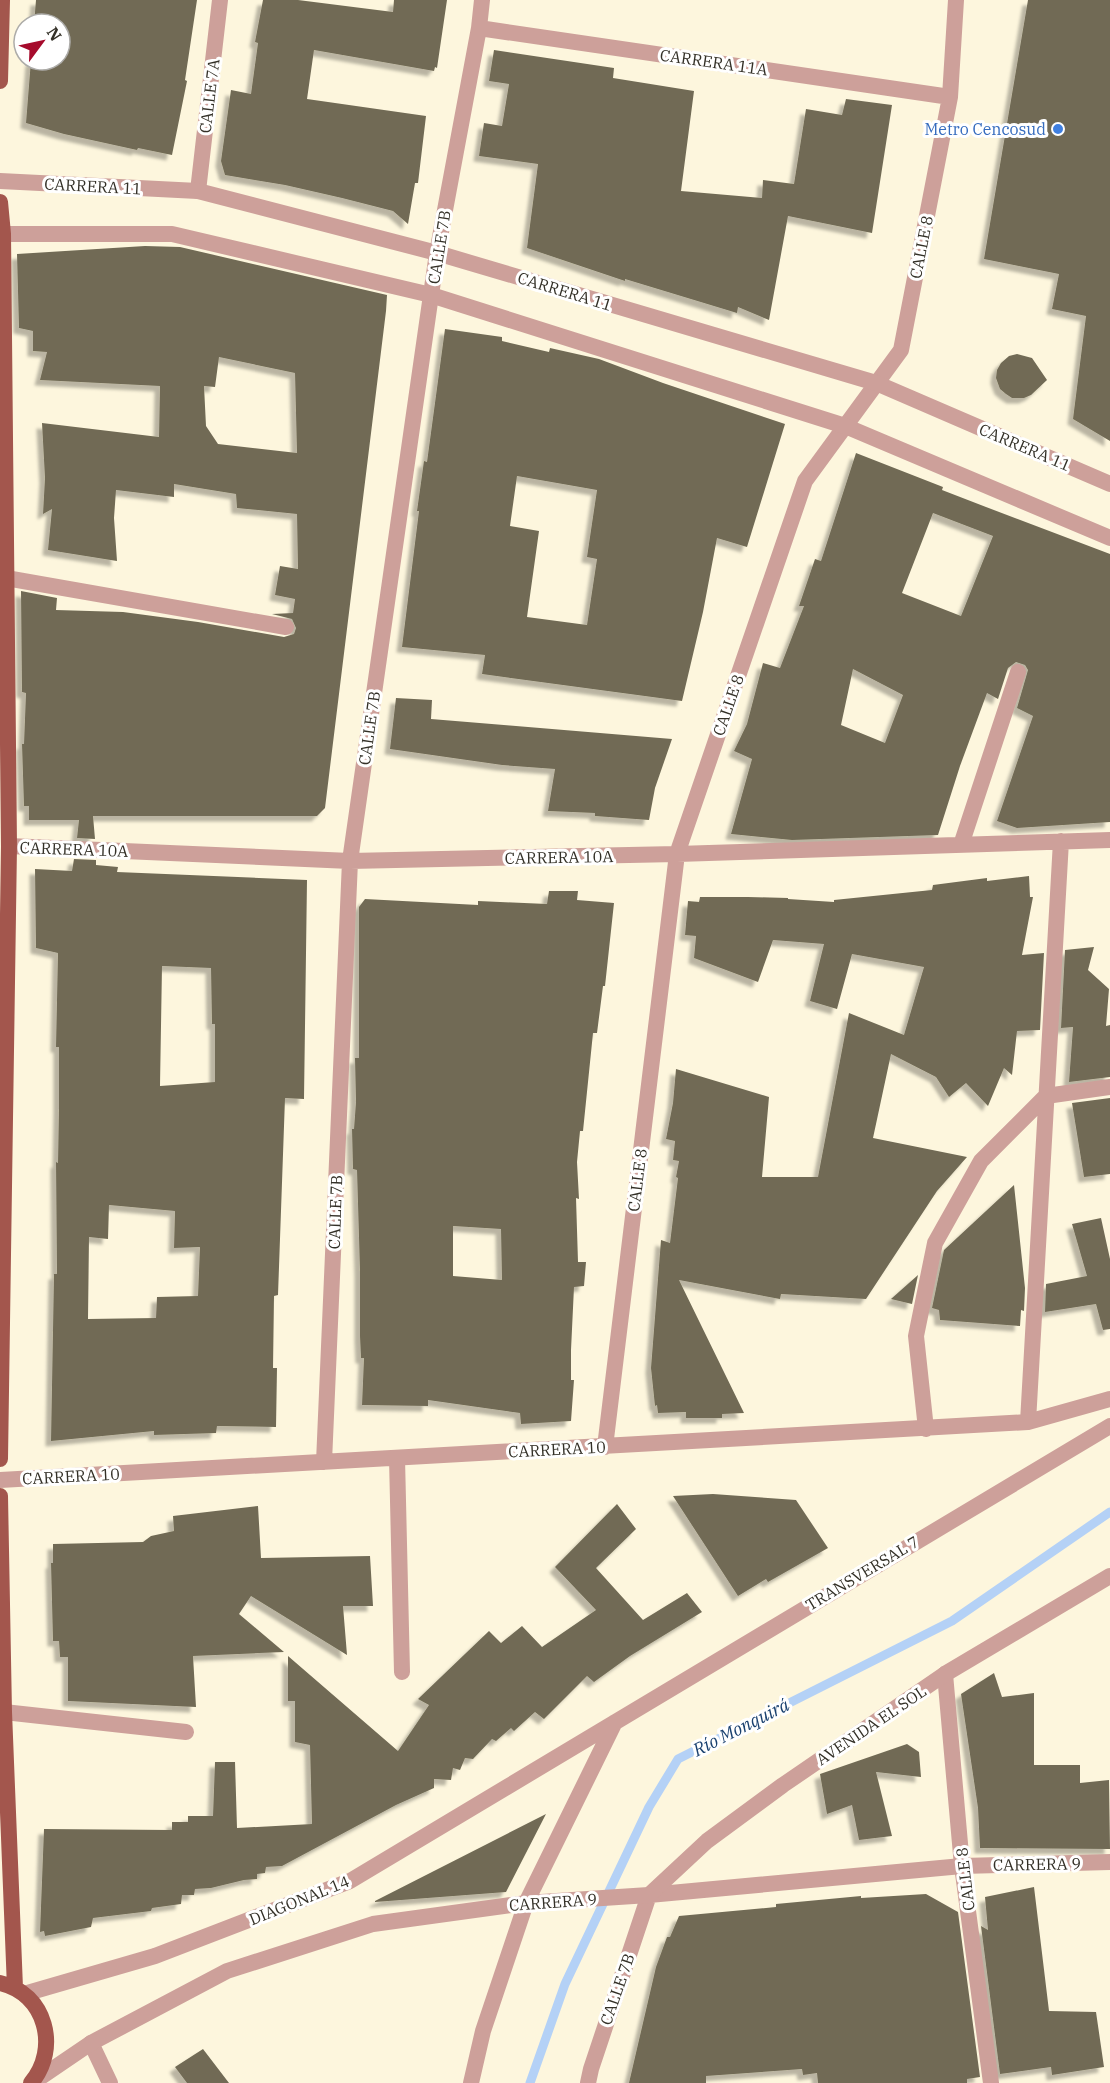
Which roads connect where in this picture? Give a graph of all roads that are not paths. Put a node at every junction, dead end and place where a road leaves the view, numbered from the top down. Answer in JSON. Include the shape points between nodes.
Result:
{"nodes":[{"id":1,"x":2,"y":0,"type":"edge"},
{"id":2,"x":220,"y":0,"type":"edge"},
{"id":3,"x":482,"y":0,"type":"edge"},
{"id":4,"x":956,"y":0,"type":"edge"},
{"id":5,"x":478,"y":28,"type":"junction"},
{"id":6,"x":0,"y":81,"type":"edge"},
{"id":7,"x":950,"y":97,"type":"junction"},
{"id":8,"x":0,"y":181,"type":"edge"},
{"id":9,"x":198,"y":191,"type":"junction"},
{"id":10,"x":0,"y":202,"type":"edge"},
{"id":11,"x":3,"y":234,"type":"junction"},
{"id":12,"x":437,"y":253,"type":"junction"},
{"id":13,"x":431,"y":295,"type":"junction"},
{"id":14,"x":876,"y":383,"type":"junction"},
{"id":15,"x":845,"y":426,"type":"junction"},
{"id":16,"x":1110,"y":484,"type":"edge"},
{"id":17,"x":1110,"y":538,"type":"edge"},
{"id":18,"x":6,"y":578,"type":"junction"},
{"id":19,"x":286,"y":627,"type":"dead end"},
{"id":20,"x":1018,"y":672,"type":"dead end"},
{"id":21,"x":1110,"y":840,"type":"edge"},
{"id":22,"x":1061,"y":841,"type":"junction"},
{"id":23,"x":962,"y":845,"type":"junction"},
{"id":24,"x":9,"y":846,"type":"junction"},
{"id":25,"x":677,"y":854,"type":"junction"},
{"id":26,"x":350,"y":861,"type":"junction"},
{"id":27,"x":1110,"y":1087,"type":"edge"},
{"id":28,"x":1046,"y":1096,"type":"junction"},
{"id":29,"x":1110,"y":1399,"type":"edge"},
{"id":30,"x":1028,"y":1422,"type":"junction"},
{"id":31,"x":1110,"y":1426,"type":"edge"},
{"id":32,"x":926,"y":1429,"type":"junction"},
{"id":33,"x":605,"y":1447,"type":"junction"},
{"id":34,"x":397,"y":1458,"type":"junction"},
{"id":35,"x":0,"y":1459,"type":"edge"},
{"id":36,"x":324,"y":1462,"type":"junction"},
{"id":37,"x":0,"y":1480,"type":"edge"},
{"id":38,"x":0,"y":1496,"type":"edge"},
{"id":39,"x":1110,"y":1576,"type":"edge"},
{"id":40,"x":402,"y":1672,"type":"dead end"},
{"id":41,"x":945,"y":1674,"type":"junction"},
{"id":42,"x":4,"y":1712,"type":"junction"},
{"id":43,"x":615,"y":1721,"type":"junction"},
{"id":44,"x":186,"y":1732,"type":"dead end"},
{"id":45,"x":1110,"y":1862,"type":"edge"},
{"id":46,"x":963,"y":1866,"type":"junction"},
{"id":47,"x":642,"y":1896,"type":"junction"},
{"id":48,"x":526,"y":1903,"type":"junction"},
{"id":49,"x":13,"y":1989,"type":"edge"},
{"id":50,"x":92,"y":2043,"type":"junction"},
{"id":51,"x":32,"y":2083,"type":"edge"},
{"id":52,"x":110,"y":2083,"type":"edge"},
{"id":53,"x":471,"y":2083,"type":"edge"},
{"id":54,"x":588,"y":2083,"type":"edge"},
{"id":55,"x":991,"y":2083,"type":"edge"}],
"edges":[{"from":1,"to":6,"type":"main road"},
{"from":2,"to":9,"type":"street","name":"CALLE 7A"},
{"from":3,"to":5,"type":"street","name":"CALLE 7B"},
{"from":4,"to":7,"type":"street","name":"CALLE 8"},
{"from":5,"to":7,"type":"street","name":"CARRERA 11A"},
{"from":5,"to":12,"type":"street","name":"CALLE 7B"},
{"from":7,"to":14,"type":"street","name":"CALLE 8","via":[[901,350]]},
{"from":8,"to":9,"type":"street","name":"CARRERA 11"},
{"from":9,"to":12,"type":"street","name":"CARRERA 11"},
{"from":10,"to":11,"type":"main road"},
{"from":11,"to":13,"type":"street","via":[[172,234]]},
{"from":11,"to":18,"type":"main road"},
{"from":12,"to":13,"type":"street","name":"CALLE 7B"},
{"from":12,"to":14,"type":"street","name":"CARRERA 11"},
{"from":13,"to":15,"type":"street"},
{"from":13,"to":26,"type":"street","name":"CALLE 7B"},
{"from":14,"to":15,"type":"street","name":"CALLE 8"},
{"from":14,"to":16,"type":"street","name":"CARRERA 11"},
{"from":15,"to":17,"type":"street"},
{"from":15,"to":25,"type":"street","name":"CALLE 8","via":[[805,481]]},
{"from":18,"to":19,"type":"street"},
{"from":18,"to":24,"type":"main road"},
{"from":20,"to":23,"type":"street"},
{"from":21,"to":22,"type":"street","name":"CARRERA 10A"},
{"from":22,"to":23,"type":"street","name":"CARRERA 10A"},
{"from":22,"to":28,"type":"street"},
{"from":23,"to":25,"type":"street","name":"CARRERA 10A"},
{"from":24,"to":26,"type":"street","name":"CARRERA 10A"},
{"from":24,"to":35,"type":"main road"},
{"from":25,"to":26,"type":"street","name":"CARRERA 10A"},
{"from":25,"to":33,"type":"street","name":"CALLE 8"},
{"from":26,"to":36,"type":"street","name":"CALLE 7B"},
{"from":27,"to":28,"type":"street"},
{"from":28,"to":30,"type":"street"},
{"from":28,"to":32,"type":"street","via":[[981,1161],[935,1243],[916,1336]]},
{"from":29,"to":30,"type":"street","name":"CARRERA 10"},
{"from":30,"to":32,"type":"street","name":"CARRERA 10"},
{"from":31,"to":43,"type":"street","name":"TRANSVERSAL 7"},
{"from":32,"to":33,"type":"street","name":"CARRERA 10"},
{"from":33,"to":34,"type":"street","name":"CARRERA 10"},
{"from":34,"to":36,"type":"street","name":"CARRERA 10"},
{"from":34,"to":40,"type":"street"},
{"from":36,"to":37,"type":"street","name":"CARRERA 10"},
{"from":38,"to":42,"type":"main road"},
{"from":39,"to":41,"type":"street","name":"AVENIDA EL SOL"},
{"from":41,"to":46,"type":"street","name":"CALLE 8"},
{"from":41,"to":47,"type":"street","name":"AVENIDA EL SOL","via":[[783,1785],[707,1841]]},
{"from":42,"to":44,"type":"street"},
{"from":42,"to":49,"type":"main road"},
{"from":43,"to":48,"type":"street"},
{"from":43,"to":49,"type":"street","name":"DIAGONAL 14","via":[[350,1881],[155,1956]]},
{"from":45,"to":46,"type":"street","name":"CARRERA 9"},
{"from":46,"to":47,"type":"street","name":"CARRERA 9"},
{"from":46,"to":55,"type":"street","name":"CALLE 8"},
{"from":47,"to":48,"type":"street","name":"CARRERA 9"},
{"from":47,"to":54,"type":"street","name":"CALLE 7B"},
{"from":48,"to":50,"type":"street","name":"CARRERA 9","via":[[374,1924],[227,1971]]},
{"from":48,"to":53,"type":"street","via":[[483,2031]]},
{"from":49,"to":51,"type":"main road","via":[[39,2011],[47,2033],[43,2066]]},
{"from":50,"to":51,"type":"street","name":"CARRERA 9"},
{"from":50,"to":52,"type":"street"}]}
